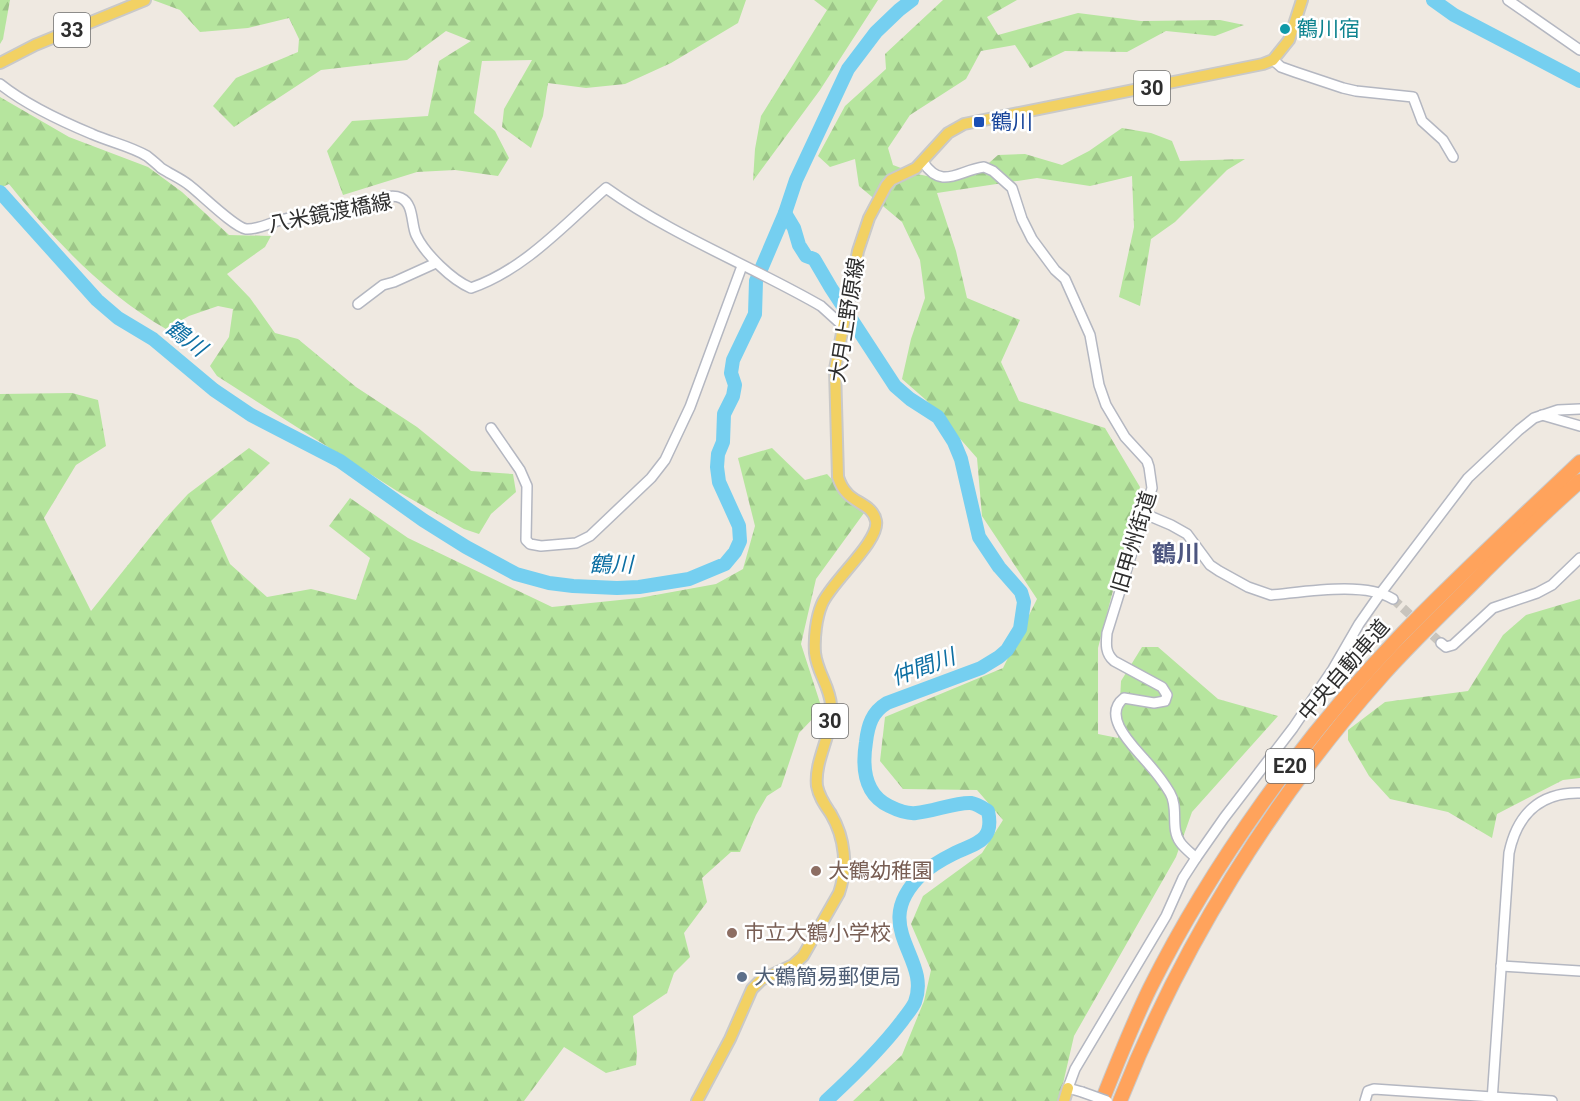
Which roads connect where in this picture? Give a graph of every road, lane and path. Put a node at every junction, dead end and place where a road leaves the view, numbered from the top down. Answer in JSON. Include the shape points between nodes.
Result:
{"nodes":[{"id":1,"x":145,"y":0,"type":"edge"},
{"id":2,"x":1302,"y":0,"type":"edge"},
{"id":3,"x":1508,"y":0,"type":"edge"},
{"id":4,"x":1580,"y":50,"type":"edge"},
{"id":5,"x":1273,"y":60,"type":"junction"},
{"id":6,"x":0,"y":63,"type":"edge"},
{"id":7,"x":0,"y":84,"type":"edge"},
{"id":8,"x":1453,"y":157,"type":"dead end"},
{"id":9,"x":923,"y":162,"type":"junction"},
{"id":10,"x":436,"y":262,"type":"junction"},
{"id":11,"x":742,"y":266,"type":"junction"},
{"id":12,"x":358,"y":304,"type":"dead end"},
{"id":13,"x":843,"y":322,"type":"junction"},
{"id":14,"x":1580,"y":408,"type":"edge"},
{"id":15,"x":1541,"y":415,"type":"junction"},
{"id":16,"x":1580,"y":426,"type":"edge"},
{"id":17,"x":491,"y":428,"type":"dead end"},
{"id":18,"x":1580,"y":462,"type":"edge"},
{"id":19,"x":1580,"y":481,"type":"edge"},
{"id":20,"x":1559,"y":491,"type":"junction"},
{"id":21,"x":1145,"y":514,"type":"junction"},
{"id":22,"x":1580,"y":558,"type":"edge"},
{"id":23,"x":1380,"y":594,"type":"junction"},
{"id":24,"x":1393,"y":599,"type":"tunnel mouth"},
{"id":25,"x":1440,"y":643,"type":"dead end"},
{"id":26,"x":1580,"y":793,"type":"edge"},
{"id":27,"x":1196,"y":858,"type":"junction"},
{"id":28,"x":1501,"y":966,"type":"junction"},
{"id":29,"x":1580,"y":971,"type":"edge"},
{"id":30,"x":1068,"y":1088,"type":"junction"},
{"id":31,"x":1492,"y":1099,"type":"edge"},
{"id":32,"x":697,"y":1101,"type":"edge"},
{"id":33,"x":1064,"y":1101,"type":"edge"},
{"id":34,"x":1104,"y":1101,"type":"edge"},
{"id":35,"x":1120,"y":1101,"type":"edge"},
{"id":36,"x":1365,"y":1101,"type":"edge"},
{"id":37,"x":1552,"y":1101,"type":"edge"}],
"edges":[{"from":1,"to":6,"type":"main road","number":"33"},
{"from":2,"to":5,"type":"main road","via":[[1289,40]]},
{"from":3,"to":4,"type":"street"},
{"from":5,"to":8,"type":"street","via":[[1343,88],[1413,97],[1422,121],[1443,140]]},
{"from":5,"to":9,"type":"main road","name":"大月上野原線","number":"30","via":[[964,124],[948,133]]},
{"from":7,"to":10,"type":"street","name":"八米鏡渡橋線","via":[[92,134],[147,157],[186,182],[243,228],[400,197],[410,209],[417,236]]},
{"from":9,"to":13,"type":"main road","name":"大月上野原線","number":"30","via":[[910,173],[891,180],[876,202],[858,251]]},
{"from":9,"to":21,"type":"street","name":"旧甲州街道","via":[[940,177],[984,167],[1012,188],[1027,230],[1065,279],[1090,335],[1106,405],[1149,466],[1152,488]]},
{"from":10,"to":11,"type":"street","name":"八米鏡渡橋線","via":[[463,285],[471,288],[482,284],[549,240],[606,188],[632,207]]},
{"from":10,"to":12,"type":"street","via":[[383,285]]},
{"from":11,"to":13,"type":"street"},
{"from":11,"to":17,"type":"street","via":[[690,407],[665,460],[635,495],[590,536],[576,543],[541,546],[526,540],[527,486]]},
{"from":13,"to":32,"type":"main road","name":"大月上野原線","number":"30","via":[[835,369],[838,477],[846,493],[873,514],[876,527],[868,543],[828,592],[816,630],[815,654],[831,706],[817,788],[841,834],[843,883],[803,956],[752,989]]},
{"from":14,"to":15,"type":"street"},
{"from":15,"to":16,"type":"street"},
{"from":15,"to":23,"type":"street","via":[[1519,430],[1468,478]]},
{"from":18,"to":20,"type":"highway","name":"中央自動車道","number":"E20"},
{"from":19,"to":20,"type":"highway","name":"中央自動車道","number":"E20"},
{"from":20,"to":34,"type":"highway","name":"中央自動車道","number":"E20","via":[[1518,519],[1401,636],[1339,704],[1288,769],[1235,842],[1188,918],[1149,990]]},
{"from":20,"to":35,"type":"highway","name":"中央自動車道","number":"E20","via":[[1380,678],[1300,778],[1196,940],[1149,1032]]},
{"from":21,"to":23,"type":"street","via":[[1182,531],[1214,568],[1261,593],[1344,588]]},
{"from":21,"to":27,"type":"street","name":"旧甲州街道","via":[[1107,633],[1107,648],[1114,661],[1162,687],[1167,699],[1154,704],[1124,698],[1116,716],[1130,742],[1171,794],[1177,837]]},
{"from":22,"to":25,"type":"street","via":[[1552,585],[1493,608],[1453,645],[1446,647]]},
{"from":23,"to":24,"type":"street"},
{"from":23,"to":27,"type":"street","via":[[1293,728]]},
{"from":26,"to":28,"type":"street","via":[[1549,798],[1519,822],[1509,853]]},
{"from":27,"to":30,"type":"street","via":[[1083,1054]]},
{"from":28,"to":29,"type":"street"},
{"from":28,"to":31,"type":"street"},
{"from":30,"to":33,"type":"main road"},
{"from":30,"to":34,"type":"street","bridge":true},
{"from":31,"to":36,"type":"street","via":[[1374,1089],[1368,1091]]},
{"from":31,"to":37,"type":"street"}]}
